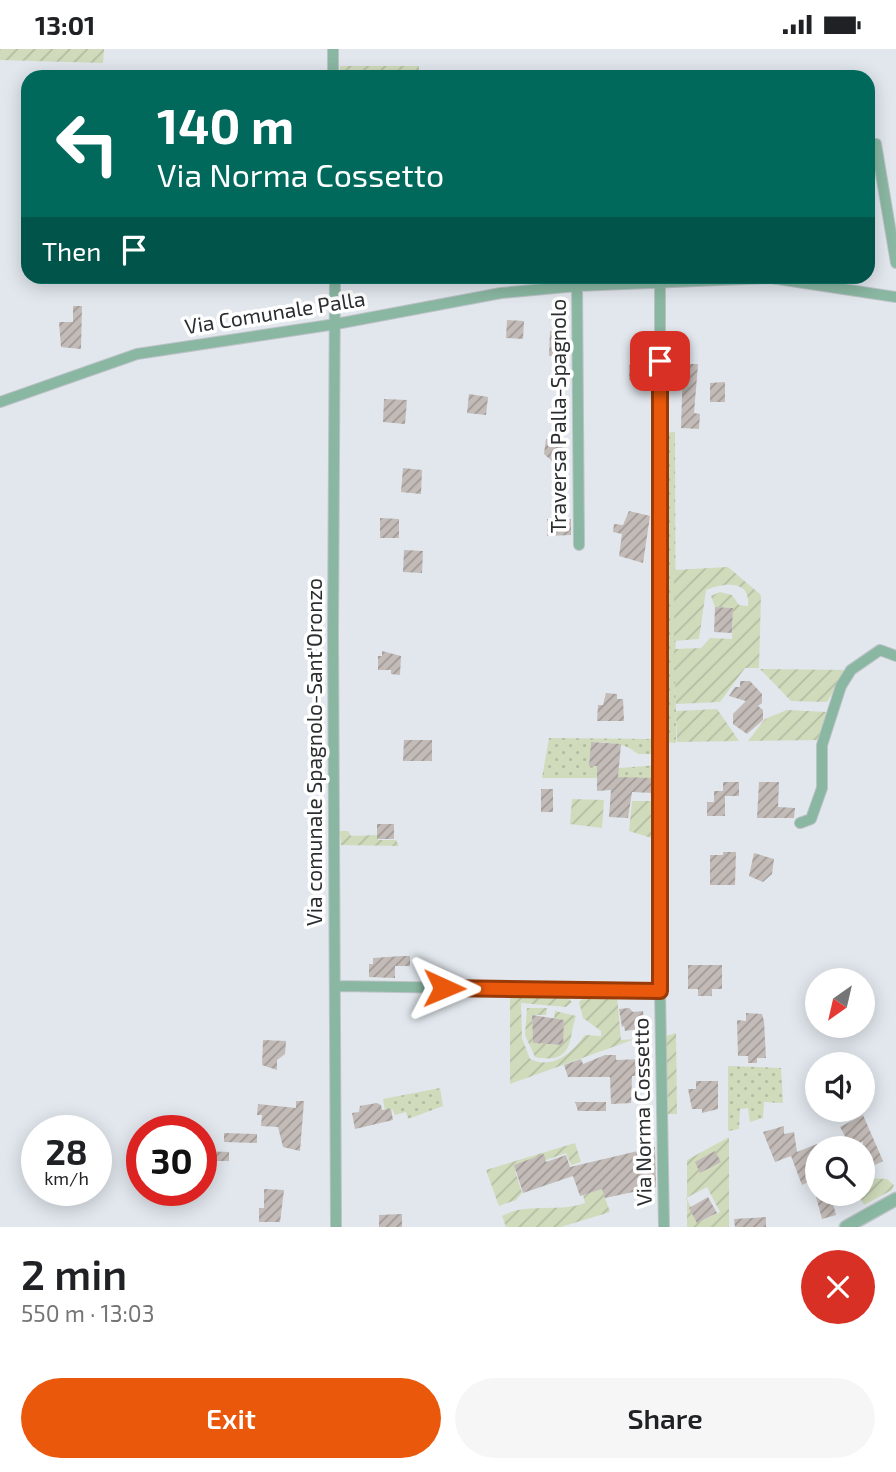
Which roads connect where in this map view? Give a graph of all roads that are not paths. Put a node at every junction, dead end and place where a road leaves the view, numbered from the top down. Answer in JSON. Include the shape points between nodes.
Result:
{"nodes":[{"id":1,"x":333,"y":49,"type":"edge"},
{"id":2,"x":332,"y":70,"type":"edge"},
{"id":3,"x":875,"y":144,"type":"edge"},
{"id":4,"x":896,"y":263,"type":"edge"},
{"id":5,"x":335,"y":284,"type":"edge"},
{"id":6,"x":618,"y":284,"type":"edge"},
{"id":7,"x":660,"y":284,"type":"edge"},
{"id":8,"x":810,"y":284,"type":"edge"},
{"id":9,"x":577,"y":286,"type":"junction"},
{"id":10,"x":896,"y":297,"type":"edge"},
{"id":11,"x":336,"y":324,"type":"junction"},
{"id":12,"x":0,"y":402,"type":"edge"},
{"id":13,"x":579,"y":545,"type":"dead end"},
{"id":14,"x":896,"y":656,"type":"edge"},
{"id":15,"x":800,"y":823,"type":"dead end"},
{"id":16,"x":336,"y":986,"type":"junction"},
{"id":17,"x":660,"y":991,"type":"junction"},
{"id":18,"x":896,"y":1199,"type":"edge"},
{"id":19,"x":336,"y":1227,"type":"edge"},
{"id":20,"x":664,"y":1227,"type":"edge"},
{"id":21,"x":846,"y":1227,"type":"edge"}],
"edges":[{"from":1,"to":2,"type":"street"},
{"from":3,"to":4,"type":"street"},
{"from":5,"to":11,"type":"street","name":"Via comunale Spagnolo-Sant'Oronzo"},
{"from":6,"to":9,"type":"street","name":"Via Comunale Palla"},
{"from":7,"to":17,"type":"street","name":"Via Norma Cossetto"},
{"from":8,"to":10,"type":"street","name":"Via Comunale Palla"},
{"from":9,"to":11,"type":"street","name":"Via Comunale Palla","via":[[501,293]]},
{"from":9,"to":13,"type":"street","name":"Traversa Palla-Spagnolo"},
{"from":11,"to":12,"type":"street","name":"Via Comunale Palla","via":[[137,354]]},
{"from":11,"to":16,"type":"street","name":"Via comunale Spagnolo-Sant'Oronzo"},
{"from":14,"to":15,"type":"street","via":[[880,650],[851,670],[841,686],[822,745],[822,788],[811,819]]},
{"from":16,"to":17,"type":"street"},
{"from":16,"to":19,"type":"street","name":"Via comunale Spagnolo-Sant'Oronzo"},
{"from":17,"to":20,"type":"street","name":"Via Norma Cossetto"},
{"from":18,"to":21,"type":"street"}]}
